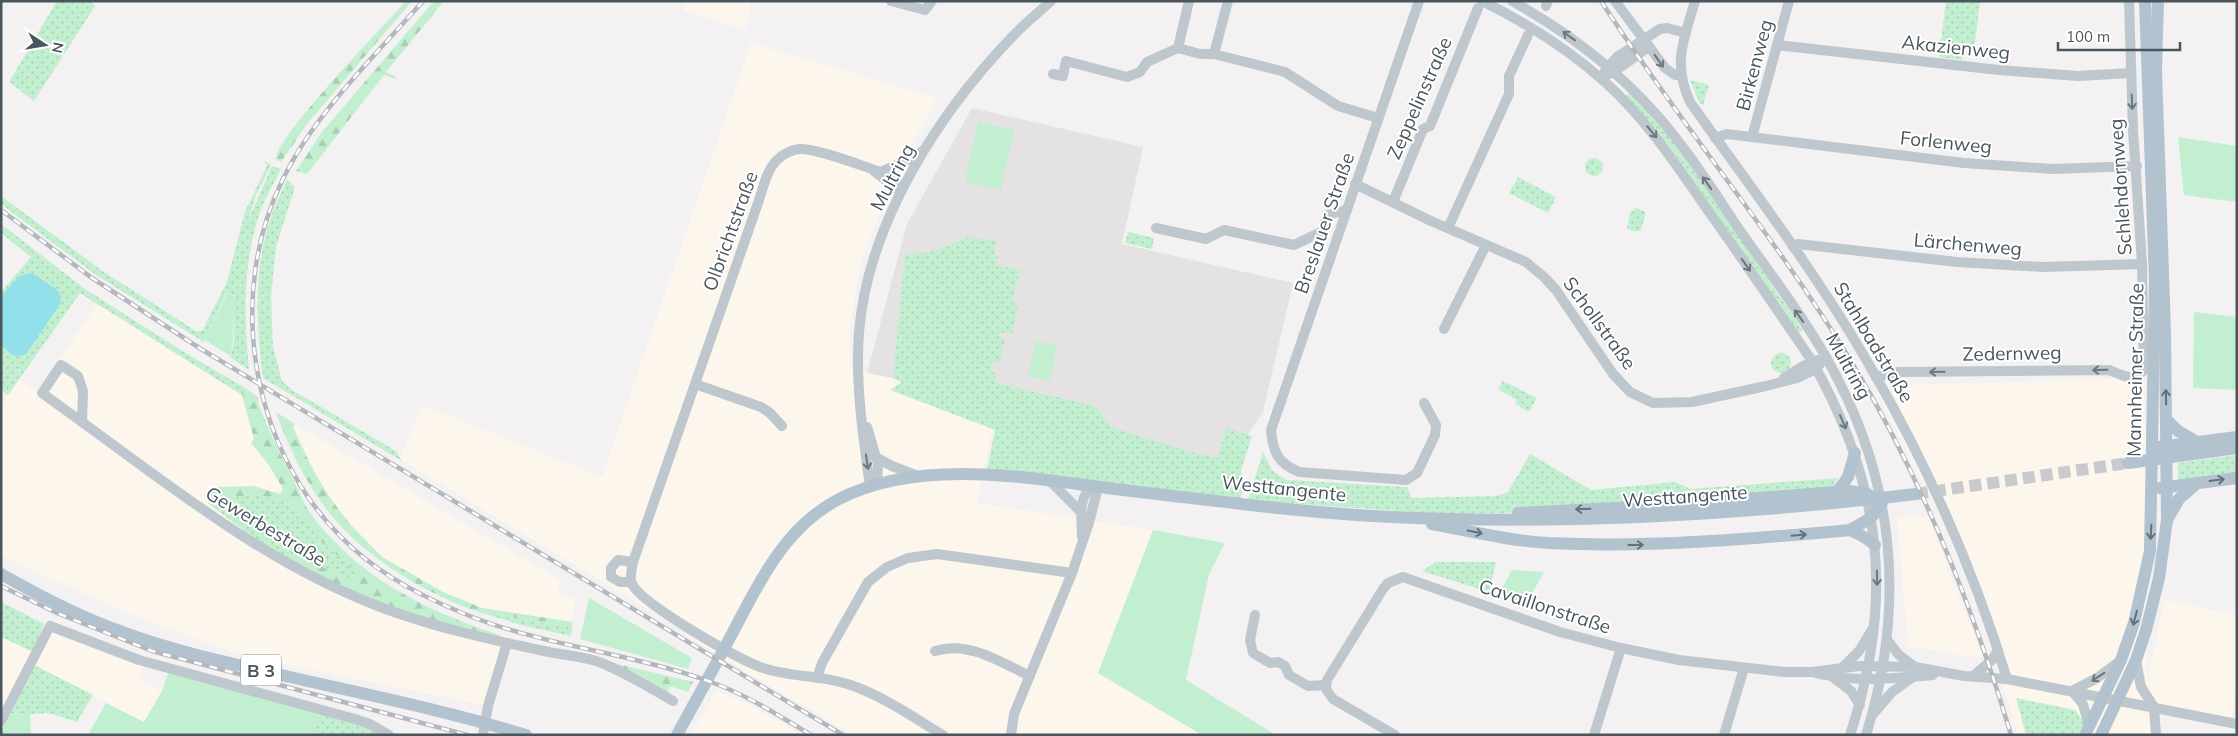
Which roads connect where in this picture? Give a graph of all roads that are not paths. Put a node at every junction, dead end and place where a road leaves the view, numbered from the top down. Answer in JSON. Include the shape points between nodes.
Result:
{"nodes":[{"id":1,"x":890,"y":1,"type":"edge"},
{"id":2,"x":932,"y":1,"type":"edge"},
{"id":3,"x":1051,"y":1,"type":"edge"},
{"id":4,"x":1189,"y":1,"type":"edge"},
{"id":5,"x":1228,"y":1,"type":"edge"},
{"id":6,"x":1413,"y":1,"type":"edge"},
{"id":7,"x":1419,"y":1,"type":"edge"},
{"id":8,"x":1512,"y":1,"type":"edge"},
{"id":9,"x":1615,"y":1,"type":"edge"},
{"id":10,"x":1694,"y":1,"type":"edge"},
{"id":11,"x":1789,"y":1,"type":"edge"},
{"id":12,"x":2129,"y":1,"type":"edge"},
{"id":13,"x":2145,"y":1,"type":"edge"},
{"id":14,"x":2158,"y":1,"type":"edge"},
{"id":15,"x":1480,"y":4,"type":"edge"},
{"id":16,"x":1409,"y":27,"type":"junction"},
{"id":17,"x":1686,"y":33,"type":"junction"},
{"id":18,"x":1528,"y":35,"type":"dead end"},
{"id":19,"x":1646,"y":43,"type":"junction"},
{"id":20,"x":1777,"y":45,"type":"junction"},
{"id":21,"x":1178,"y":48,"type":"junction"},
{"id":22,"x":1214,"y":54,"type":"junction"},
{"id":23,"x":1608,"y":73,"type":"junction"},
{"id":24,"x":2131,"y":73,"type":"junction"},
{"id":25,"x":1053,"y":74,"type":"dead end"},
{"id":26,"x":1680,"y":75,"type":"junction"},
{"id":27,"x":1378,"y":118,"type":"junction"},
{"id":28,"x":1752,"y":137,"type":"junction"},
{"id":29,"x":1715,"y":138,"type":"junction"},
{"id":30,"x":927,"y":148,"type":"junction"},
{"id":31,"x":2137,"y":166,"type":"junction"},
{"id":32,"x":877,"y":171,"type":"junction"},
{"id":33,"x":1356,"y":184,"type":"junction"},
{"id":34,"x":902,"y":191,"type":"junction"},
{"id":35,"x":1393,"y":202,"type":"junction"},
{"id":36,"x":1347,"y":210,"type":"junction"},
{"id":37,"x":1156,"y":228,"type":"dead end"},
{"id":38,"x":1448,"y":228,"type":"junction"},
{"id":39,"x":1486,"y":245,"type":"junction"},
{"id":40,"x":1793,"y":247,"type":"junction"},
{"id":41,"x":2142,"y":264,"type":"junction"},
{"id":42,"x":1444,"y":329,"type":"dead end"},
{"id":43,"x":1826,"y":357,"type":"junction"},
{"id":44,"x":1814,"y":365,"type":"junction"},
{"id":45,"x":2144,"y":370,"type":"joint"},
{"id":46,"x":1876,"y":377,"type":"junction"},
{"id":47,"x":695,"y":384,"type":"junction"},
{"id":48,"x":1424,"y":403,"type":"dead end"},
{"id":49,"x":862,"y":412,"type":"junction"},
{"id":50,"x":2167,"y":420,"type":"junction"},
{"id":51,"x":82,"y":422,"type":"junction"},
{"id":52,"x":782,"y":426,"type":"dead end"},
{"id":53,"x":2237,"y":437,"type":"edge"},
{"id":54,"x":2197,"y":442,"type":"junction"},
{"id":55,"x":2167,"y":448,"type":"junction"},
{"id":56,"x":2237,"y":448,"type":"edge"},
{"id":57,"x":2152,"y":450,"type":"junction"},
{"id":58,"x":1855,"y":453,"type":"junction"},
{"id":59,"x":877,"y":458,"type":"junction"},
{"id":60,"x":2128,"y":463,"type":"tunnel mouth"},
{"id":61,"x":918,"y":476,"type":"junction"},
{"id":62,"x":2237,"y":478,"type":"edge"},
{"id":63,"x":1050,"y":480,"type":"junction"},
{"id":64,"x":2197,"y":483,"type":"junction"},
{"id":65,"x":874,"y":485,"type":"junction"},
{"id":66,"x":1096,"y":486,"type":"junction"},
{"id":67,"x":2167,"y":486,"type":"junction"},
{"id":68,"x":2152,"y":488,"type":"junction"},
{"id":69,"x":1863,"y":491,"type":"junction"},
{"id":70,"x":1837,"y":492,"type":"junction"},
{"id":71,"x":1916,"y":494,"type":"tunnel mouth"},
{"id":72,"x":1882,"y":503,"type":"junction"},
{"id":73,"x":1081,"y":512,"type":"junction"},
{"id":74,"x":1392,"y":517,"type":"junction"},
{"id":75,"x":1467,"y":518,"type":"junction"},
{"id":76,"x":2167,"y":520,"type":"junction"},
{"id":77,"x":1868,"y":522,"type":"junction"},
{"id":78,"x":1850,"y":530,"type":"junction"},
{"id":79,"x":1082,"y":542,"type":"junction"},
{"id":80,"x":1875,"y":545,"type":"junction"},
{"id":81,"x":633,"y":562,"type":"junction"},
{"id":82,"x":1,"y":574,"type":"edge"},
{"id":83,"x":1072,"y":574,"type":"junction"},
{"id":84,"x":631,"y":582,"type":"junction"},
{"id":85,"x":1255,"y":615,"type":"dead end"},
{"id":86,"x":1875,"y":625,"type":"junction"},
{"id":87,"x":1888,"y":641,"type":"junction"},
{"id":88,"x":507,"y":642,"type":"junction"},
{"id":89,"x":1621,"y":648,"type":"junction"},
{"id":90,"x":1998,"y":650,"type":"junction"},
{"id":91,"x":935,"y":651,"type":"dead end"},
{"id":92,"x":2121,"y":660,"type":"junction"},
{"id":93,"x":2136,"y":660,"type":"junction"},
{"id":94,"x":1869,"y":666,"type":"junction"},
{"id":95,"x":1884,"y":666,"type":"junction"},
{"id":96,"x":1843,"y":667,"type":"junction"},
{"id":97,"x":1744,"y":668,"type":"junction"},
{"id":98,"x":1812,"y":672,"type":"junction"},
{"id":99,"x":1914,"y":672,"type":"junction"},
{"id":100,"x":1030,"y":676,"type":"junction"},
{"id":101,"x":1973,"y":676,"type":"junction"},
{"id":102,"x":817,"y":678,"type":"junction"},
{"id":103,"x":1834,"y":678,"type":"junction"},
{"id":104,"x":1866,"y":678,"type":"junction"},
{"id":105,"x":1881,"y":678,"type":"junction"},
{"id":106,"x":2007,"y":679,"type":"junction"},
{"id":107,"x":1326,"y":685,"type":"junction"},
{"id":108,"x":2072,"y":691,"type":"junction"},
{"id":109,"x":2105,"y":697,"type":"junction"},
{"id":110,"x":2119,"y":700,"type":"junction"},
{"id":111,"x":673,"y":701,"type":"dead end"},
{"id":112,"x":1860,"y":705,"type":"junction"},
{"id":113,"x":2154,"y":707,"type":"junction"},
{"id":114,"x":1872,"y":716,"type":"junction"},
{"id":115,"x":1,"y":721,"type":"edge"},
{"id":116,"x":2237,"y":724,"type":"edge"},
{"id":117,"x":484,"y":729,"type":"edge"},
{"id":118,"x":2087,"y":731,"type":"edge"},
{"id":119,"x":389,"y":735,"type":"edge"},
{"id":120,"x":475,"y":735,"type":"edge"},
{"id":121,"x":526,"y":735,"type":"edge"},
{"id":122,"x":677,"y":735,"type":"edge"},
{"id":123,"x":943,"y":735,"type":"edge"},
{"id":124,"x":1011,"y":735,"type":"edge"},
{"id":125,"x":1395,"y":735,"type":"edge"},
{"id":126,"x":1594,"y":735,"type":"edge"},
{"id":127,"x":1724,"y":735,"type":"edge"},
{"id":128,"x":1850,"y":735,"type":"edge"},
{"id":129,"x":1866,"y":735,"type":"edge"},
{"id":130,"x":2100,"y":735,"type":"edge"},
{"id":131,"x":2156,"y":735,"type":"edge"}],
"edges":[{"from":1,"to":2,"type":"street","via":[[925,10]]},
{"from":3,"to":30,"type":"street","name":"Multring","via":[[1012,36],[962,94]]},
{"from":4,"to":21,"type":"street"},
{"from":5,"to":22,"type":"street"},
{"from":6,"to":16,"type":"street","name":"Breslauer Straße"},
{"from":7,"to":16,"type":"street","name":"Breslauer Straße"},
{"from":23,"to":8,"type":"street","name":"Multring","one_way":true,"via":[[1568,35]]},
{"from":9,"to":19,"type":"street"},
{"from":10,"to":17,"type":"street"},
{"from":11,"to":20,"type":"street","name":"Birkenweg"},
{"from":12,"to":24,"type":"street","name":"Schlehdornweg"},
{"from":13,"to":57,"type":"main road","name":"Mannheimer Straße","via":[[2155,281]]},
{"from":50,"to":14,"type":"main road","name":"Mannheimer Straße","one_way":true,"via":[[2156,70]]},
{"from":15,"to":23,"type":"street","name":"Multring","via":[[1534,28],[1585,65]]},
{"from":15,"to":35,"type":"street","name":"Zeppelinstraße","via":[[1430,126],[1423,129]]},
{"from":16,"to":27,"type":"street","name":"Breslauer Straße"},
{"from":17,"to":19,"type":"street","via":[[1660,29]]},
{"from":17,"to":26,"type":"street","via":[[1680,54]]},
{"from":18,"to":38,"type":"street","via":[[1509,76],[1509,94]]},
{"from":19,"to":23,"type":"street","via":[[1617,56]]},
{"from":19,"to":26,"type":"street","one_way":true,"via":[[1668,72]]},
{"from":20,"to":24,"type":"street","name":"Akazienweg","via":[[1999,70],[2078,76]]},
{"from":20,"to":28,"type":"street","name":"Birkenweg"},
{"from":21,"to":22,"type":"street"},
{"from":21,"to":25,"type":"street","via":[[1147,62],[1140,72],[1127,77],[1066,61],[1062,76]]},
{"from":22,"to":27,"type":"street","via":[[1285,72],[1338,106]]},
{"from":43,"to":23,"type":"street","name":"Multring","one_way":true,"via":[[1681,145],[1657,115]]},
{"from":23,"to":44,"type":"street","name":"Multring","one_way":true,"via":[[1669,153]]},
{"from":24,"to":31,"type":"street","name":"Schlehdornweg","one_way":true},
{"from":26,"to":29,"type":"street","name":"Stahlbadstraße","via":[[1690,102]]},
{"from":27,"to":33,"type":"street","name":"Breslauer Straße"},
{"from":28,"to":29,"type":"street","name":"Forlenweg","via":[[1727,134]]},
{"from":28,"to":31,"type":"street","name":"Forlenweg","via":[[1974,163],[2052,168]]},
{"from":29,"to":40,"type":"street","name":"Stahlbadstraße"},
{"from":30,"to":32,"type":"street","via":[[908,160]]},
{"from":30,"to":34,"type":"street","name":"Multring"},
{"from":31,"to":41,"type":"street","name":"Schlehdornweg"},
{"from":32,"to":34,"type":"street","name":"Olbrichtstraße"},
{"from":32,"to":47,"type":"street","name":"Olbrichtstraße","via":[[801,149],[777,160],[763,187]]},
{"from":33,"to":35,"type":"street","name":"Schollstraße"},
{"from":33,"to":36,"type":"street","name":"Breslauer Straße"},
{"from":34,"to":49,"type":"street","name":"Multring","via":[[879,242],[865,290],[858,376]]},
{"from":35,"to":38,"type":"street","name":"Schollstraße"},
{"from":36,"to":37,"type":"street","via":[[1327,215],[1323,232],[1294,245],[1224,230],[1206,240]]},
{"from":36,"to":48,"type":"street","name":"Breslauer Straße","via":[[1271,430],[1272,447],[1279,459],[1300,472],[1406,480],[1417,473],[1435,435],[1436,425]]},
{"from":38,"to":39,"type":"street","name":"Schollstraße"},
{"from":39,"to":42,"type":"street"},
{"from":39,"to":44,"type":"street","name":"Schollstraße","via":[[1526,262],[1544,277],[1613,374],[1630,392],[1652,403],[1692,402],[1779,382]]},
{"from":40,"to":41,"type":"street","name":"Lärchenweg","via":[[1798,244],[1957,262],[2043,267]]},
{"from":40,"to":46,"type":"street","name":"Stahlbadstraße"},
{"from":41,"to":45,"type":"street","name":"Schlehdornweg"},
{"from":43,"to":44,"type":"street","name":"Schollstraße"},
{"from":43,"to":72,"type":"street","name":"Multring","via":[[1858,420],[1869,449]]},
{"from":44,"to":58,"type":"street","name":"Multring","one_way":true,"via":[[1841,417]]},
{"from":45,"to":46,"type":"street","name":"Zedernweg","one_way":true,"via":[[2135,378],[2109,370],[1899,372]]},
{"from":46,"to":90,"type":"street","name":"Stahlbadstraße","via":[[1913,444],[1946,515],[1978,591]]},
{"from":47,"to":52,"type":"street","via":[[761,407]]},
{"from":47,"to":81,"type":"street","name":"Olbrichtstraße"},
{"from":49,"to":59,"type":"street","name":"Multring"},
{"from":49,"to":65,"type":"street","name":"Multring","one_way":true,"via":[[863,437]]},
{"from":50,"to":54,"type":"main road"},
{"from":50,"to":55,"type":"main road","name":"Mannheimer Straße"},
{"from":51,"to":51,"type":"street","name":"Gewerbestraße","via":[[42,393],[62,365],[78,376],[81,384]]},
{"from":51,"to":88,"type":"street","name":"Gewerbestraße","via":[[201,508],[283,562],[392,612]]},
{"from":53,"to":54,"type":"main road"},
{"from":54,"to":55,"type":"main road"},
{"from":55,"to":57,"type":"main road"},
{"from":55,"to":67,"type":"main road","name":"Mannheimer Straße"},
{"from":56,"to":60,"type":"main road"},
{"from":57,"to":68,"type":"main road","name":"Mannheimer Straße"},
{"from":58,"to":69,"type":"street","name":"Multring"},
{"from":58,"to":70,"type":"main road","via":[[1848,477]]},
{"from":59,"to":61,"type":"street"},
{"from":59,"to":65,"type":"street","name":"Multring","via":[[879,471]]},
{"from":61,"to":63,"type":"main road","name":"Westtangente"},
{"from":61,"to":65,"type":"main road","name":"Westtangente"},
{"from":64,"to":62,"type":"main road","one_way":true},
{"from":63,"to":66,"type":"main road","name":"Westtangente"},
{"from":63,"to":73,"type":"street"},
{"from":64,"to":67,"type":"main road"},
{"from":64,"to":76,"type":"main road","via":[[2180,499]]},
{"from":65,"to":122,"type":"main road","name":"Westtangente","via":[[838,500],[812,516],[791,535],[765,572]]},
{"from":66,"to":73,"type":"street","via":[[1084,494]]},
{"from":66,"to":74,"type":"main road","name":"Westtangente"},
{"from":66,"to":79,"type":"street"},
{"from":67,"to":68,"type":"main road"},
{"from":67,"to":76,"type":"main road","name":"Mannheimer Straße"},
{"from":68,"to":92,"type":"main road","name":"Mannheimer Straße","one_way":true,"via":[[2146,575]]},
{"from":69,"to":70,"type":"main road"},
{"from":69,"to":72,"type":"main road"},
{"from":69,"to":77,"type":"street","name":"Multring"},
{"from":70,"to":75,"type":"main road","one_way":true},
{"from":71,"to":75,"type":"main road","name":"Westtangente","via":[[1771,510],[1637,519],[1548,521]]},
{"from":72,"to":77,"type":"main road"},
{"from":72,"to":87,"type":"street","name":"Multring","via":[[1891,587]]},
{"from":73,"to":79,"type":"street"},
{"from":74,"to":75,"type":"main road","name":"Westtangente"},
{"from":74,"to":78,"type":"main road","one_way":true,"via":[[1547,543],[1638,545]]},
{"from":76,"to":93,"type":"main road","name":"Mannheimer Straße","via":[[2159,578]]},
{"from":77,"to":78,"type":"main road"},
{"from":77,"to":80,"type":"street","name":"Multring"},
{"from":78,"to":80,"type":"main road"},
{"from":79,"to":83,"type":"street"},
{"from":80,"to":86,"type":"street","name":"Multring","one_way":true},
{"from":81,"to":84,"type":"street","name":"Olbrichtstraße"},
{"from":81,"to":84,"type":"street","via":[[618,560],[611,568],[611,577],[616,581]]},
{"from":82,"to":117,"type":"main road","number":"B 3","via":[[87,618],[158,644]]},
{"from":83,"to":100,"type":"street"},
{"from":83,"to":102,"type":"street","via":[[936,554],[921,555],[887,566],[868,582],[822,663]]},
{"from":84,"to":102,"type":"street","via":[[670,615],[742,660],[764,668]]},
{"from":85,"to":107,"type":"street","via":[[1250,640],[1253,652],[1270,663],[1278,662],[1285,666],[1289,675],[1308,686]]},
{"from":86,"to":94,"type":"street","name":"Multring"},
{"from":86,"to":96,"type":"street","via":[[1859,651]]},
{"from":87,"to":95,"type":"street","name":"Multring"},
{"from":87,"to":99,"type":"street"},
{"from":88,"to":111,"type":"street","name":"Gewerbestraße","via":[[597,662]]},
{"from":88,"to":117,"type":"street"},
{"from":89,"to":97,"type":"street","name":"Cavaillonstraße","via":[[1679,660]]},
{"from":89,"to":107,"type":"street","name":"Cavaillonstraße","via":[[1557,631],[1403,577],[1388,583],[1383,590]]},
{"from":89,"to":126,"type":"street"},
{"from":90,"to":101,"type":"street","via":[[1992,660]]},
{"from":90,"to":106,"type":"street","name":"Stahlbadstraße"},
{"from":91,"to":100,"type":"street","via":[[949,648],[979,653]]},
{"from":92,"to":108,"type":"street","one_way":true},
{"from":92,"to":109,"type":"main road","name":"Mannheimer Straße"},
{"from":93,"to":110,"type":"main road","name":"Mannheimer Straße"},
{"from":93,"to":113,"type":"street","name":"Mannheimer Straße","via":[[2141,686]]},
{"from":94,"to":95,"type":"street","name":"Cavaillonstraße"},
{"from":94,"to":96,"type":"street","name":"Cavaillonstraße"},
{"from":94,"to":104,"type":"street","name":"Multring"},
{"from":95,"to":99,"type":"street","name":"Cavaillonstraße"},
{"from":95,"to":105,"type":"street","name":"Multring"},
{"from":96,"to":98,"type":"street","name":"Cavaillonstraße"},
{"from":97,"to":98,"type":"street","name":"Cavaillonstraße"},
{"from":97,"to":127,"type":"street"},
{"from":98,"to":103,"type":"street","name":"Cavaillonstraße"},
{"from":99,"to":101,"type":"street","name":"Cavaillonstraße"},
{"from":99,"to":105,"type":"street","name":"Cavaillonstraße"},
{"from":99,"to":114,"type":"street"},
{"from":100,"to":124,"type":"street","via":[[1014,714]]},
{"from":101,"to":106,"type":"street","name":"Cavaillonstraße"},
{"from":102,"to":123,"type":"street","via":[[857,687]]},
{"from":103,"to":104,"type":"street","name":"Cavaillonstraße"},
{"from":103,"to":112,"type":"street","name":"Cavaillonstraße","via":[[1851,691]]},
{"from":104,"to":105,"type":"street","name":"Cavaillonstraße"},
{"from":104,"to":112,"type":"street","name":"Multring"},
{"from":105,"to":114,"type":"street","name":"Multring"},
{"from":106,"to":108,"type":"street","name":"Cavaillonstraße"},
{"from":107,"to":125,"type":"street","via":[[1328,694],[1334,699]]},
{"from":108,"to":109,"type":"street","name":"Cavaillonstraße"},
{"from":108,"to":118,"type":"street","name":"Mannheimer Straße","via":[[2083,704]]},
{"from":109,"to":110,"type":"street","name":"Cavaillonstraße"},
{"from":109,"to":118,"type":"main road","name":"Mannheimer Straße"},
{"from":110,"to":113,"type":"street","name":"Cavaillonstraße"},
{"from":110,"to":130,"type":"main road","name":"Mannheimer Straße"},
{"from":112,"to":128,"type":"street","name":"Multring"},
{"from":113,"to":116,"type":"street","name":"Cavaillonstraße"},
{"from":113,"to":131,"type":"street"},
{"from":114,"to":129,"type":"street","name":"Multring"},
{"from":115,"to":119,"type":"street","via":[[50,626],[139,660],[355,719]]},
{"from":117,"to":120,"type":"street"},
{"from":117,"to":121,"type":"main road","number":"B 3"}]}
